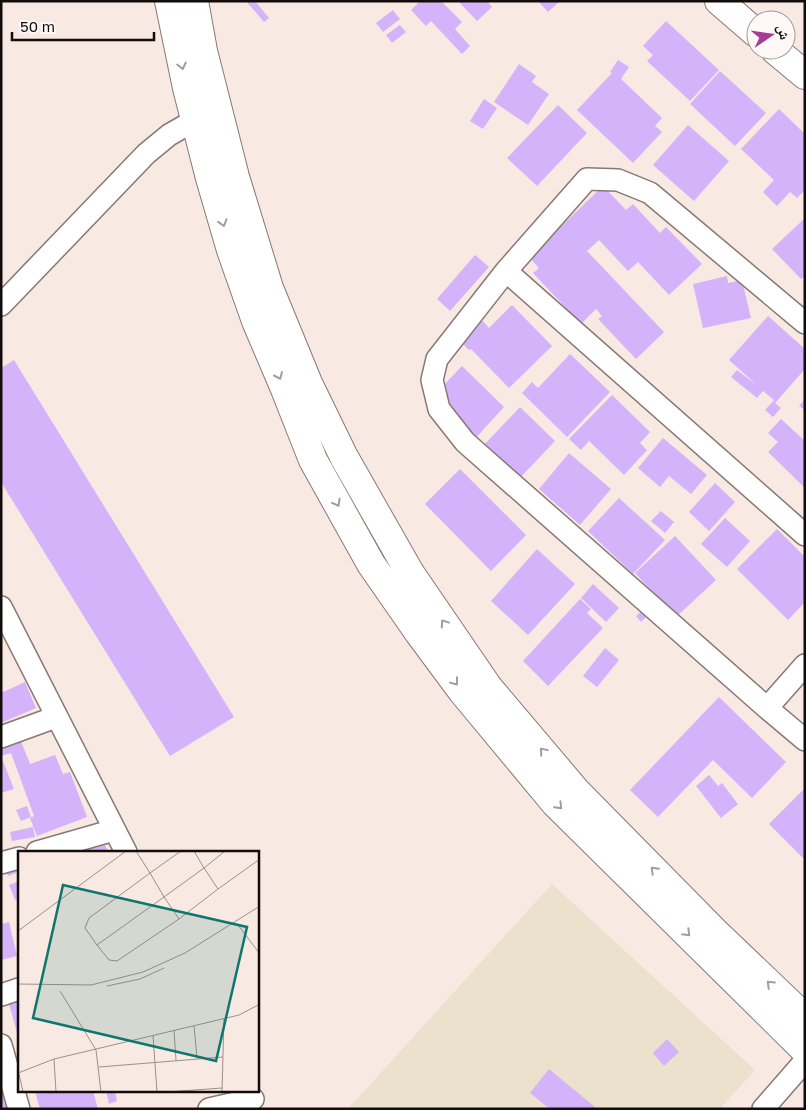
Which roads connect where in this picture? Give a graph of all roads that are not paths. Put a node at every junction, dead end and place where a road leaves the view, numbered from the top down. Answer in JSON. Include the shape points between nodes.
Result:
{"nodes":[{"id":1,"x":169,"y":1,"type":"edge"},
{"id":2,"x":194,"y":1,"type":"edge"},
{"id":3,"x":718,"y":1,"type":"edge"},
{"id":4,"x":746,"y":25,"type":"edge"},
{"id":5,"x":787,"y":60,"type":"edge"},
{"id":6,"x":805,"y":75,"type":"edge"},
{"id":7,"x":195,"y":120,"type":"junction"},
{"id":8,"x":506,"y":271,"type":"junction"},
{"id":9,"x":1,"y":305,"type":"edge"},
{"id":10,"x":805,"y":323,"type":"edge"},
{"id":11,"x":805,"y":535,"type":"edge"},
{"id":12,"x":1,"y":607,"type":"edge"},
{"id":13,"x":805,"y":665,"type":"edge"},
{"id":14,"x":766,"y":708,"type":"junction"},
{"id":15,"x":56,"y":717,"type":"junction"},
{"id":16,"x":1,"y":737,"type":"edge"},
{"id":17,"x":805,"y":740,"type":"edge"},
{"id":18,"x":114,"y":830,"type":"junction"},
{"id":19,"x":41,"y":851,"type":"edge"},
{"id":20,"x":125,"y":851,"type":"edge"},
{"id":21,"x":18,"y":858,"type":"edge"},
{"id":22,"x":1,"y":863,"type":"edge"},
{"id":23,"x":18,"y":989,"type":"edge"},
{"id":24,"x":1,"y":995,"type":"edge"},
{"id":25,"x":805,"y":1018,"type":"edge"},
{"id":26,"x":1,"y":1045,"type":"edge"},
{"id":27,"x":805,"y":1050,"type":"edge"},
{"id":28,"x":805,"y":1062,"type":"edge"},
{"id":29,"x":253,"y":1100,"type":"edge"},
{"id":30,"x":19,"y":1109,"type":"edge"},
{"id":31,"x":209,"y":1109,"type":"edge"},
{"id":32,"x":763,"y":1109,"type":"edge"}],
"edges":[{"from":1,"to":7,"type":"main road","one_way":true},
{"from":25,"to":2,"type":"main road","one_way":true,"via":[[576,791],[488,687],[410,573],[332,432],[269,288],[235,177]]},
{"from":3,"to":4,"type":"main road"},
{"from":5,"to":6,"type":"main road"},
{"from":7,"to":9,"type":"street","via":[[146,154]]},
{"from":7,"to":27,"type":"main road","one_way":true,"via":[[231,250],[256,321],[313,460],[371,564],[462,691],[555,803]]},
{"from":8,"to":10,"type":"street","via":[[587,179],[618,180],[650,192]]},
{"from":8,"to":11,"type":"street"},
{"from":8,"to":14,"type":"street","via":[[437,359],[432,380],[439,409],[465,442]]},
{"from":12,"to":15,"type":"street"},
{"from":13,"to":14,"type":"street"},
{"from":14,"to":17,"type":"street"},
{"from":15,"to":16,"type":"street"},
{"from":15,"to":18,"type":"street"},
{"from":18,"to":19,"type":"street"},
{"from":18,"to":20,"type":"street"},
{"from":21,"to":22,"type":"street"},
{"from":23,"to":24,"type":"street"},
{"from":26,"to":30,"type":"street"},
{"from":28,"to":32,"type":"street"},
{"from":29,"to":31,"type":"street"}]}
